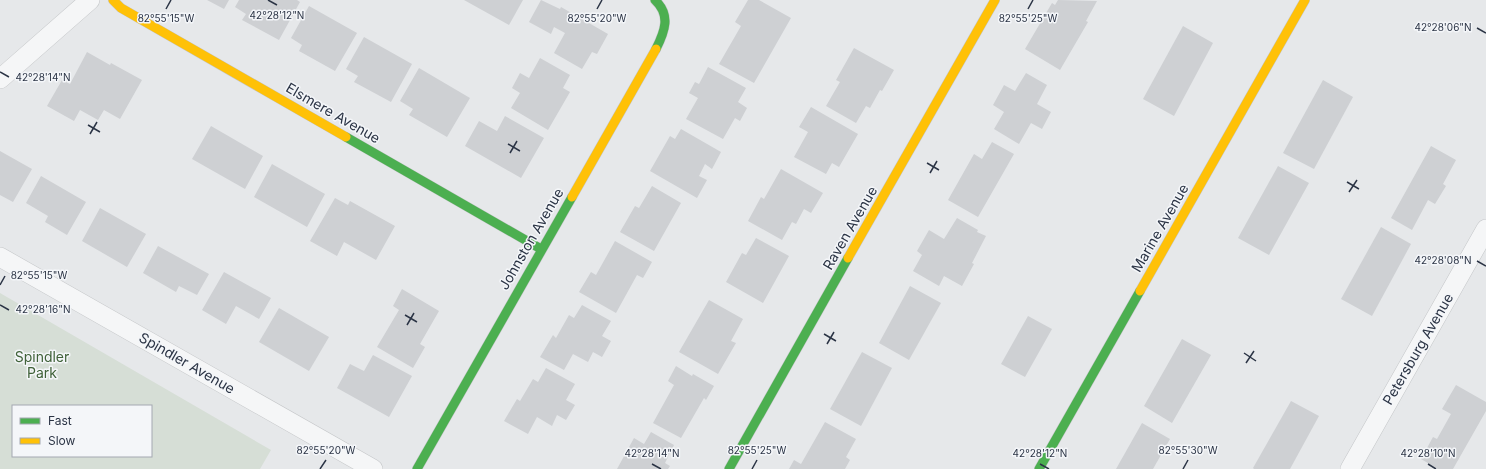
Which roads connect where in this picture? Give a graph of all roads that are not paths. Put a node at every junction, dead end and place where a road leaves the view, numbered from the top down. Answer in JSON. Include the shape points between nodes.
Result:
{"nodes":[{"id":1,"x":90,"y":0,"type":"edge"},
{"id":2,"x":113,"y":0,"type":"edge"},
{"id":3,"x":655,"y":0,"type":"edge"},
{"id":4,"x":995,"y":0,"type":"edge"},
{"id":5,"x":1305,"y":0,"type":"edge"},
{"id":6,"x":0,"y":79,"type":"edge"},
{"id":7,"x":1486,"y":229,"type":"edge"},
{"id":8,"x":541,"y":249,"type":"junction"},
{"id":9,"x":0,"y":257,"type":"edge"},
{"id":10,"x":373,"y":469,"type":"edge"},
{"id":11,"x":417,"y":469,"type":"edge"},
{"id":12,"x":729,"y":469,"type":"edge"},
{"id":13,"x":1039,"y":469,"type":"edge"},
{"id":14,"x":1350,"y":469,"type":"edge"}],
"edges":[{"from":1,"to":6,"type":"street"},
{"from":2,"to":8,"type":"street","name":"Elsmere Avenue","via":[[121,8]]},
{"from":3,"to":8,"type":"street","name":"Johnston Avenue","via":[[664,12],[666,21],[661,39]]},
{"from":4,"to":12,"type":"street","name":"Raven Avenue"},
{"from":5,"to":13,"type":"street","name":"Marine Avenue"},
{"from":7,"to":14,"type":"street","name":"Petersburg Avenue"},
{"from":8,"to":11,"type":"street","name":"Johnston Avenue"},
{"from":9,"to":10,"type":"street","name":"Spindler Avenue"}]}
